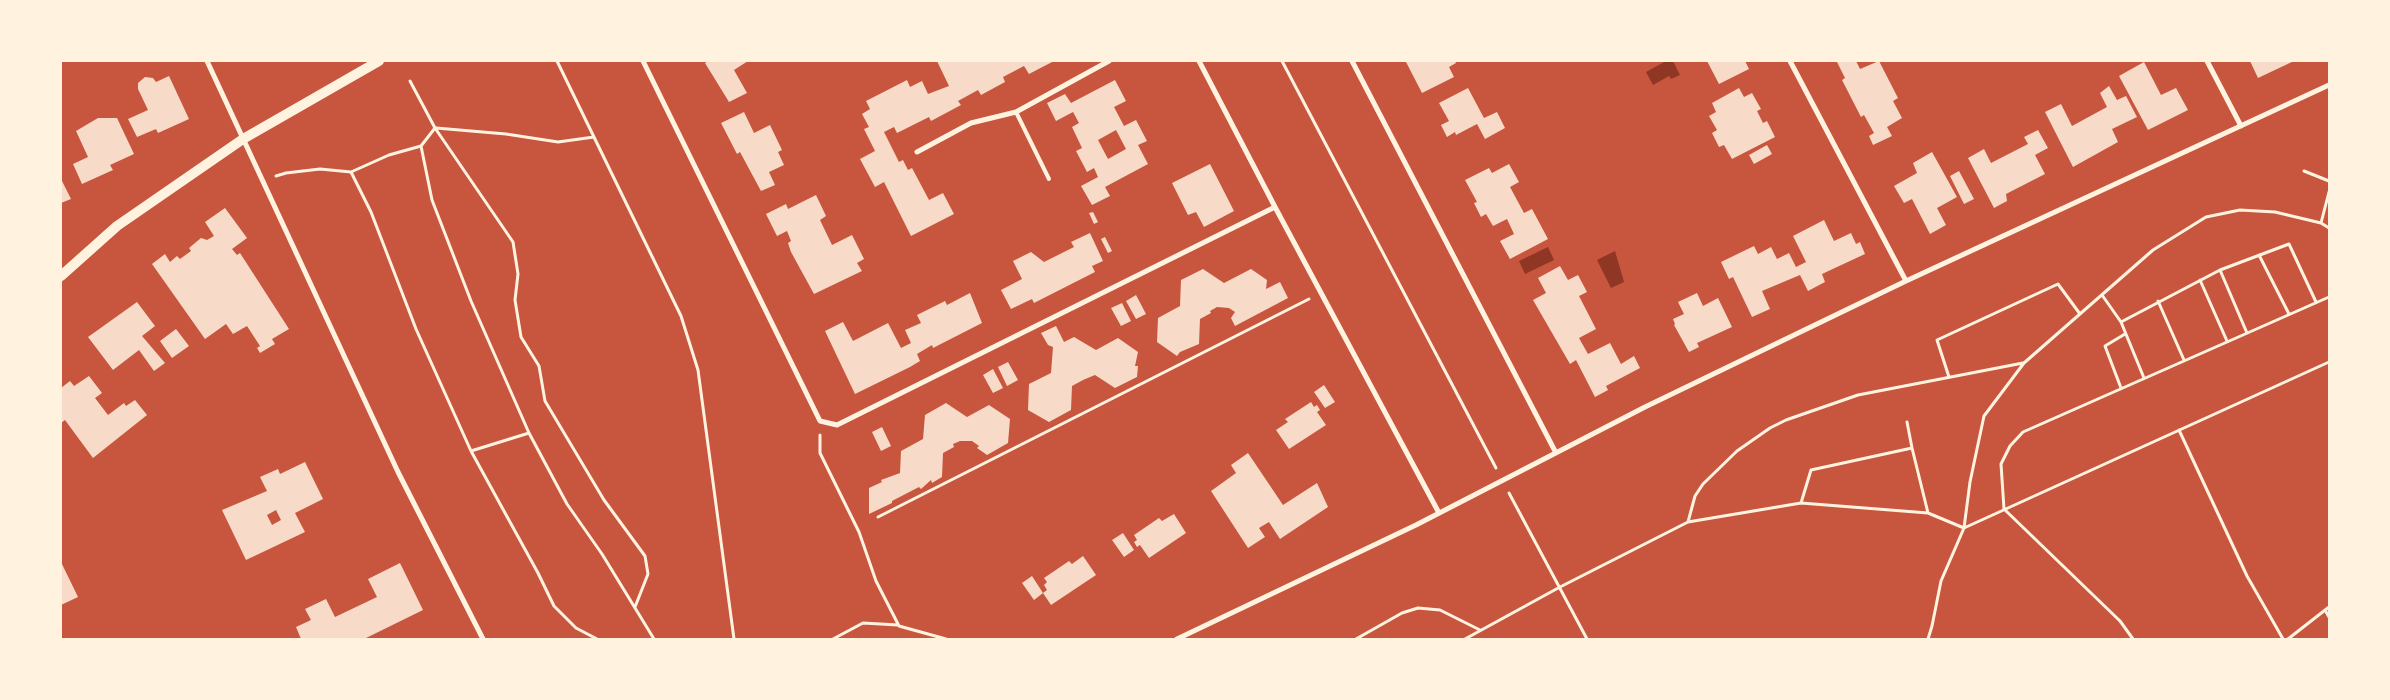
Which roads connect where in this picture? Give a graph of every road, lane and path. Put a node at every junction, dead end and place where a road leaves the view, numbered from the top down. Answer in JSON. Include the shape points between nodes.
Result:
{"nodes":[{"id":1,"x":207,"y":61,"type":"edge"},
{"id":2,"x":379,"y":61,"type":"edge"},
{"id":3,"x":557,"y":61,"type":"edge"},
{"id":4,"x":643,"y":61,"type":"edge"},
{"id":5,"x":1109,"y":61,"type":"edge"},
{"id":6,"x":1199,"y":61,"type":"edge"},
{"id":7,"x":1282,"y":61,"type":"edge"},
{"id":8,"x":1352,"y":61,"type":"edge"},
{"id":9,"x":1790,"y":61,"type":"edge"},
{"id":10,"x":2207,"y":61,"type":"edge"},
{"id":11,"x":410,"y":81,"type":"dead end"},
{"id":12,"x":2329,"y":85,"type":"edge"},
{"id":13,"x":1016,"y":112,"type":"junction"},
{"id":14,"x":2241,"y":126,"type":"junction"},
{"id":15,"x":435,"y":128,"type":"junction"},
{"id":16,"x":594,"y":138,"type":"junction"},
{"id":17,"x":243,"y":139,"type":"junction"},
{"id":18,"x":421,"y":146,"type":"junction"},
{"id":19,"x":917,"y":152,"type":"dead end"},
{"id":20,"x":351,"y":172,"type":"junction"},
{"id":21,"x":2304,"y":172,"type":"dead end"},
{"id":22,"x":1049,"y":178,"type":"dead end"},
{"id":23,"x":263,"y":181,"type":"junction"},
{"id":24,"x":2329,"y":181,"type":"edge"},
{"id":25,"x":2329,"y":192,"type":"edge"},
{"id":26,"x":1275,"y":207,"type":"junction"},
{"id":27,"x":2321,"y":223,"type":"junction"},
{"id":28,"x":2329,"y":228,"type":"edge"},
{"id":29,"x":2260,"y":255,"type":"junction"},
{"id":30,"x":2220,"y":270,"type":"junction"},
{"id":31,"x":61,"y":276,"type":"edge"},
{"id":32,"x":2200,"y":280,"type":"junction"},
{"id":33,"x":1906,"y":281,"type":"junction"},
{"id":34,"x":1321,"y":293,"type":"junction"},
{"id":35,"x":2102,"y":295,"type":"junction"},
{"id":36,"x":2329,"y":297,"type":"edge"},
{"id":37,"x":2158,"y":301,"type":"junction"},
{"id":38,"x":2316,"y":302,"type":"junction"},
{"id":39,"x":2080,"y":314,"type":"junction"},
{"id":40,"x":2289,"y":314,"type":"junction"},
{"id":41,"x":2121,"y":322,"type":"junction"},
{"id":42,"x":2247,"y":333,"type":"junction"},
{"id":43,"x":2126,"y":334,"type":"junction"},
{"id":44,"x":2227,"y":341,"type":"junction"},
{"id":45,"x":2184,"y":360,"type":"junction"},
{"id":46,"x":2329,"y":362,"type":"edge"},
{"id":47,"x":2024,"y":363,"type":"junction"},
{"id":48,"x":1949,"y":378,"type":"junction"},
{"id":49,"x":2144,"y":378,"type":"junction"},
{"id":50,"x":2121,"y":388,"type":"junction"},
{"id":51,"x":820,"y":421,"type":"junction"},
{"id":52,"x":1908,"y":422,"type":"dead end"},
{"id":53,"x":2179,"y":430,"type":"junction"},
{"id":54,"x":529,"y":433,"type":"junction"},
{"id":55,"x":1912,"y":448,"type":"junction"},
{"id":56,"x":471,"y":451,"type":"junction"},
{"id":57,"x":1556,"y":453,"type":"junction"},
{"id":58,"x":1502,"y":480,"type":"junction"},
{"id":59,"x":1801,"y":504,"type":"junction"},
{"id":60,"x":2004,"y":510,"type":"junction"},
{"id":61,"x":1439,"y":513,"type":"junction"},
{"id":62,"x":1928,"y":513,"type":"junction"},
{"id":63,"x":878,"y":517,"type":"dead end"},
{"id":64,"x":1688,"y":522,"type":"junction"},
{"id":65,"x":1964,"y":528,"type":"junction"},
{"id":66,"x":1560,"y":587,"type":"junction"},
{"id":67,"x":636,"y":607,"type":"junction"},
{"id":68,"x":2327,"y":608,"type":"edge"},
{"id":69,"x":2329,"y":617,"type":"edge"},
{"id":70,"x":899,"y":626,"type":"junction"},
{"id":71,"x":1480,"y":630,"type":"junction"},
{"id":72,"x":482,"y":639,"type":"edge"},
{"id":73,"x":597,"y":639,"type":"edge"},
{"id":74,"x":654,"y":639,"type":"edge"},
{"id":75,"x":734,"y":639,"type":"edge"},
{"id":76,"x":833,"y":639,"type":"edge"},
{"id":77,"x":946,"y":639,"type":"edge"},
{"id":78,"x":1177,"y":639,"type":"edge"},
{"id":79,"x":1356,"y":639,"type":"edge"},
{"id":80,"x":1465,"y":639,"type":"edge"},
{"id":81,"x":1587,"y":639,"type":"edge"},
{"id":82,"x":1928,"y":639,"type":"edge"},
{"id":83,"x":2133,"y":639,"type":"edge"},
{"id":84,"x":2283,"y":639,"type":"edge"},
{"id":85,"x":2288,"y":639,"type":"edge"}],
"edges":[{"from":1,"to":17,"type":"street"},
{"from":2,"to":17,"type":"main road"},
{"from":3,"to":16,"type":"path"},
{"from":4,"to":51,"type":"street"},
{"from":5,"to":13,"type":"street"},
{"from":6,"to":26,"type":"street"},
{"from":7,"to":58,"type":"path"},
{"from":8,"to":57,"type":"street"},
{"from":9,"to":33,"type":"street"},
{"from":10,"to":14,"type":"street"},
{"from":11,"to":15,"type":"path"},
{"from":12,"to":14,"type":"street"},
{"from":13,"to":19,"type":"street","via":[[971,123]]},
{"from":13,"to":22,"type":"lane"},
{"from":14,"to":33,"type":"street"},
{"from":15,"to":16,"type":"path","via":[[558,142]]},
{"from":15,"to":18,"type":"path"},
{"from":15,"to":67,"type":"path","via":[[513,242],[518,274],[515,300],[521,337],[538,366],[545,401],[604,500],[645,556],[648,574]]},
{"from":16,"to":75,"type":"path","via":[[681,316],[698,370]]},
{"from":17,"to":23,"type":"street"},
{"from":17,"to":31,"type":"main road","via":[[117,226]]},
{"from":18,"to":20,"type":"path","via":[[389,155]]},
{"from":18,"to":54,"type":"path","via":[[432,200]]},
{"from":20,"to":23,"type":"path","via":[[320,169],[286,173]]},
{"from":20,"to":56,"type":"path","via":[[371,212],[416,329]]},
{"from":21,"to":24,"type":"path"},
{"from":23,"to":72,"type":"street","via":[[398,472]]},
{"from":25,"to":27,"type":"path"},
{"from":26,"to":34,"type":"street"},
{"from":26,"to":51,"type":"street","via":[[837,425]]},
{"from":27,"to":28,"type":"path"},
{"from":27,"to":35,"type":"path","via":[[2275,212],[2240,210],[2206,217],[2153,250]]},
{"from":29,"to":30,"type":"path"},
{"from":29,"to":38,"type":"path","via":[[2289,244]]},
{"from":29,"to":40,"type":"path"},
{"from":30,"to":32,"type":"path"},
{"from":30,"to":42,"type":"path"},
{"from":32,"to":37,"type":"path"},
{"from":32,"to":44,"type":"path"},
{"from":33,"to":57,"type":"street"},
{"from":34,"to":61,"type":"street"},
{"from":34,"to":63,"type":"path"},
{"from":35,"to":39,"type":"path"},
{"from":35,"to":41,"type":"path"},
{"from":36,"to":38,"type":"path"},
{"from":37,"to":41,"type":"path"},
{"from":37,"to":45,"type":"path"},
{"from":38,"to":40,"type":"path"},
{"from":39,"to":47,"type":"path"},
{"from":39,"to":48,"type":"path","via":[[2058,284],[1937,340]]},
{"from":40,"to":42,"type":"path"},
{"from":41,"to":43,"type":"path"},
{"from":42,"to":44,"type":"path"},
{"from":43,"to":49,"type":"path"},
{"from":43,"to":50,"type":"path","via":[[2105,346]]},
{"from":44,"to":45,"type":"path"},
{"from":45,"to":49,"type":"path"},
{"from":46,"to":53,"type":"path"},
{"from":47,"to":48,"type":"path"},
{"from":47,"to":65,"type":"path","via":[[1984,416]]},
{"from":48,"to":64,"type":"path","via":[[1858,395],[1770,428],[1737,452],[1703,484],[1695,496]]},
{"from":49,"to":50,"type":"path"},
{"from":50,"to":60,"type":"path","via":[[2023,432],[2010,446],[2001,464]]},
{"from":51,"to":70,"type":"path","via":[[820,453],[859,532],[876,581]]},
{"from":52,"to":55,"type":"path"},
{"from":53,"to":60,"type":"path"},
{"from":53,"to":84,"type":"path","via":[[2247,576]]},
{"from":54,"to":56,"type":"path"},
{"from":54,"to":67,"type":"path","via":[[567,504]]},
{"from":55,"to":59,"type":"path","via":[[1811,470]]},
{"from":55,"to":62,"type":"path"},
{"from":56,"to":73,"type":"path","via":[[554,606],[576,628]]},
{"from":57,"to":58,"type":"street"},
{"from":58,"to":61,"type":"street"},
{"from":58,"to":66,"type":"path"},
{"from":59,"to":62,"type":"path"},
{"from":59,"to":64,"type":"path"},
{"from":60,"to":65,"type":"path"},
{"from":60,"to":83,"type":"path","via":[[2120,621]]},
{"from":61,"to":78,"type":"street"},
{"from":62,"to":65,"type":"path"},
{"from":64,"to":66,"type":"path"},
{"from":65,"to":82,"type":"path","via":[[1941,581]]},
{"from":66,"to":71,"type":"path"},
{"from":66,"to":81,"type":"path"},
{"from":67,"to":74,"type":"path"},
{"from":68,"to":69,"type":"path"},
{"from":68,"to":85,"type":"path"},
{"from":70,"to":76,"type":"path","via":[[863,623]]},
{"from":70,"to":77,"type":"path"},
{"from":71,"to":79,"type":"path","via":[[1440,610],[1418,608],[1402,613]]},
{"from":71,"to":80,"type":"path"}]}
